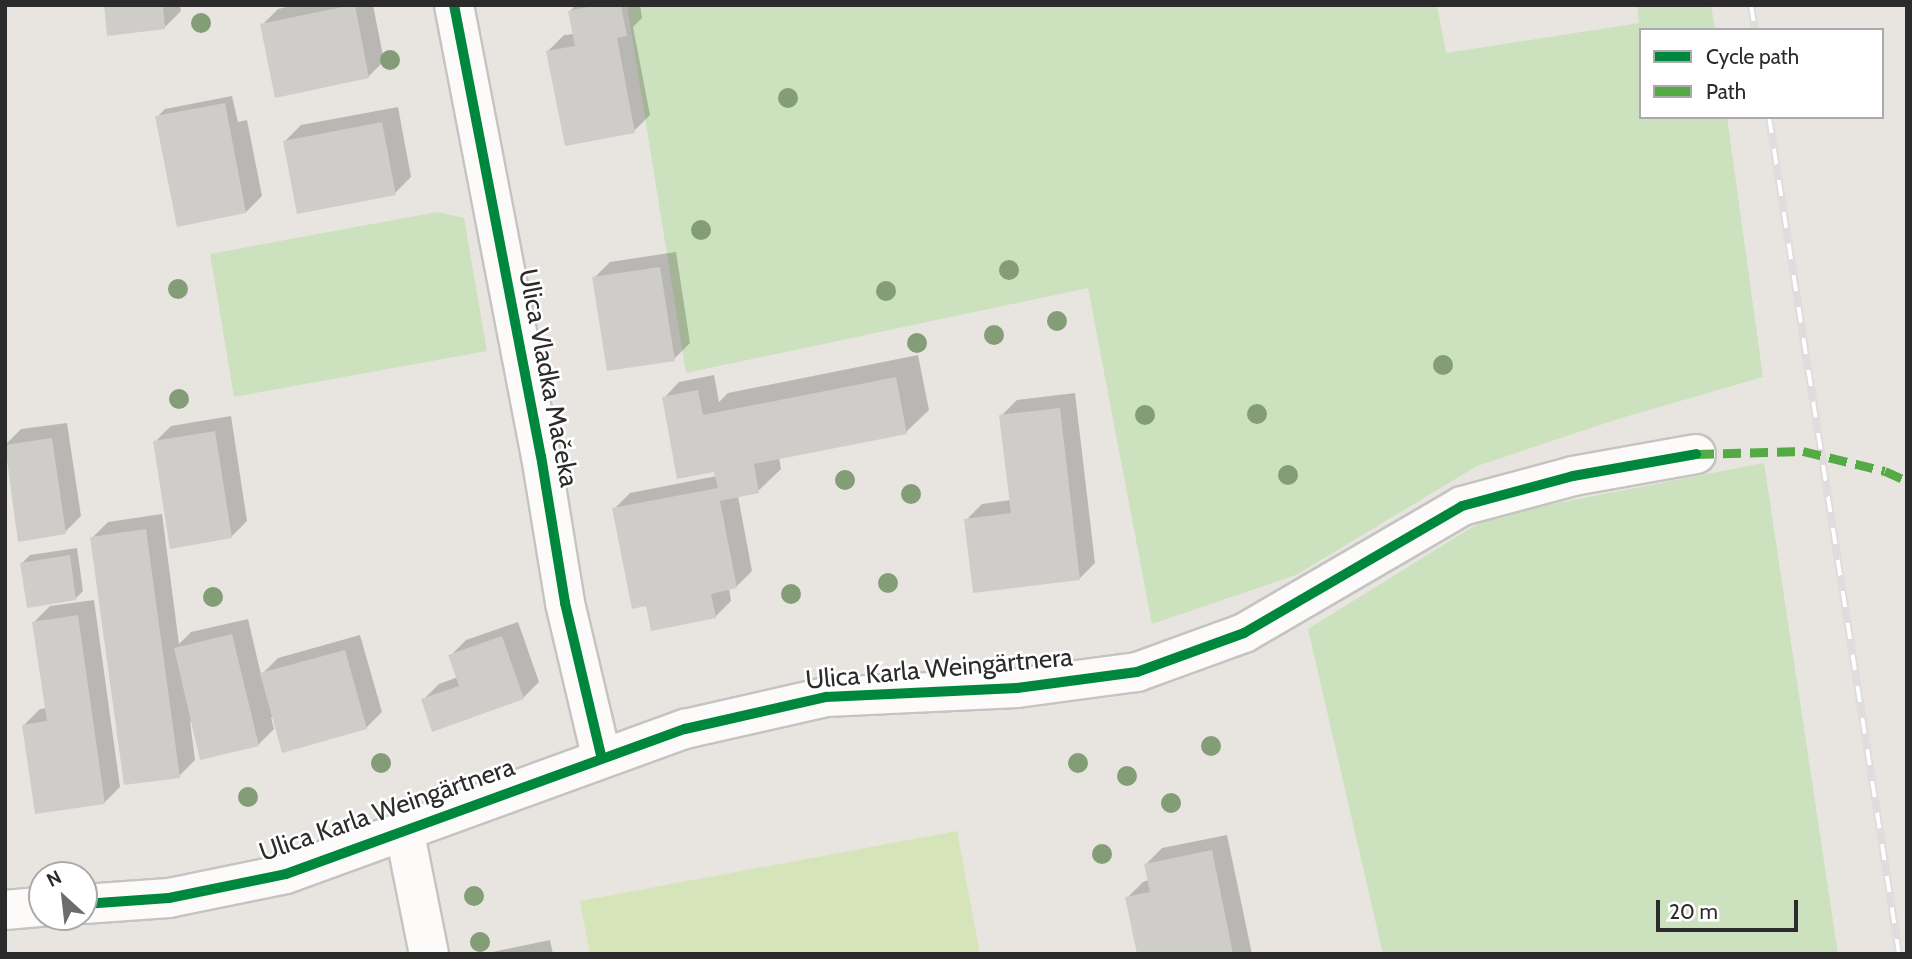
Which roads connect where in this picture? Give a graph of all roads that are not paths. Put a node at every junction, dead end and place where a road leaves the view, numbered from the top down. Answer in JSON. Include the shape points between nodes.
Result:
{"nodes":[{"id":1,"x":454,"y":5,"type":"edge"},
{"id":2,"x":1696,"y":454,"type":"dead end"},
{"id":3,"x":602,"y":759,"type":"junction"},
{"id":4,"x":404,"y":830,"type":"junction"},
{"id":5,"x":98,"y":903,"type":"edge"},
{"id":6,"x":28,"y":909,"type":"edge"},
{"id":7,"x":5,"y":910,"type":"edge"},
{"id":8,"x":429,"y":954,"type":"edge"}],
"edges":[{"from":1,"to":3,"type":"street","name":"Ulica Vladka Mačeka","via":[[565,603]]},
{"from":2,"to":3,"type":"street","name":"Ulica Karla Weingärtnera","via":[[1573,476],[1462,506],[1244,634],[1137,672],[1017,688],[826,697],[685,729]]},
{"from":3,"to":4,"type":"street","name":"Ulica Karla Weingärtnera"},
{"from":4,"to":5,"type":"street","name":"Ulica Karla Weingärtnera","via":[[286,874],[169,898]]},
{"from":4,"to":8,"type":"street","name":"Ulica Karla Weingärtnera"},
{"from":6,"to":7,"type":"street"}]}
